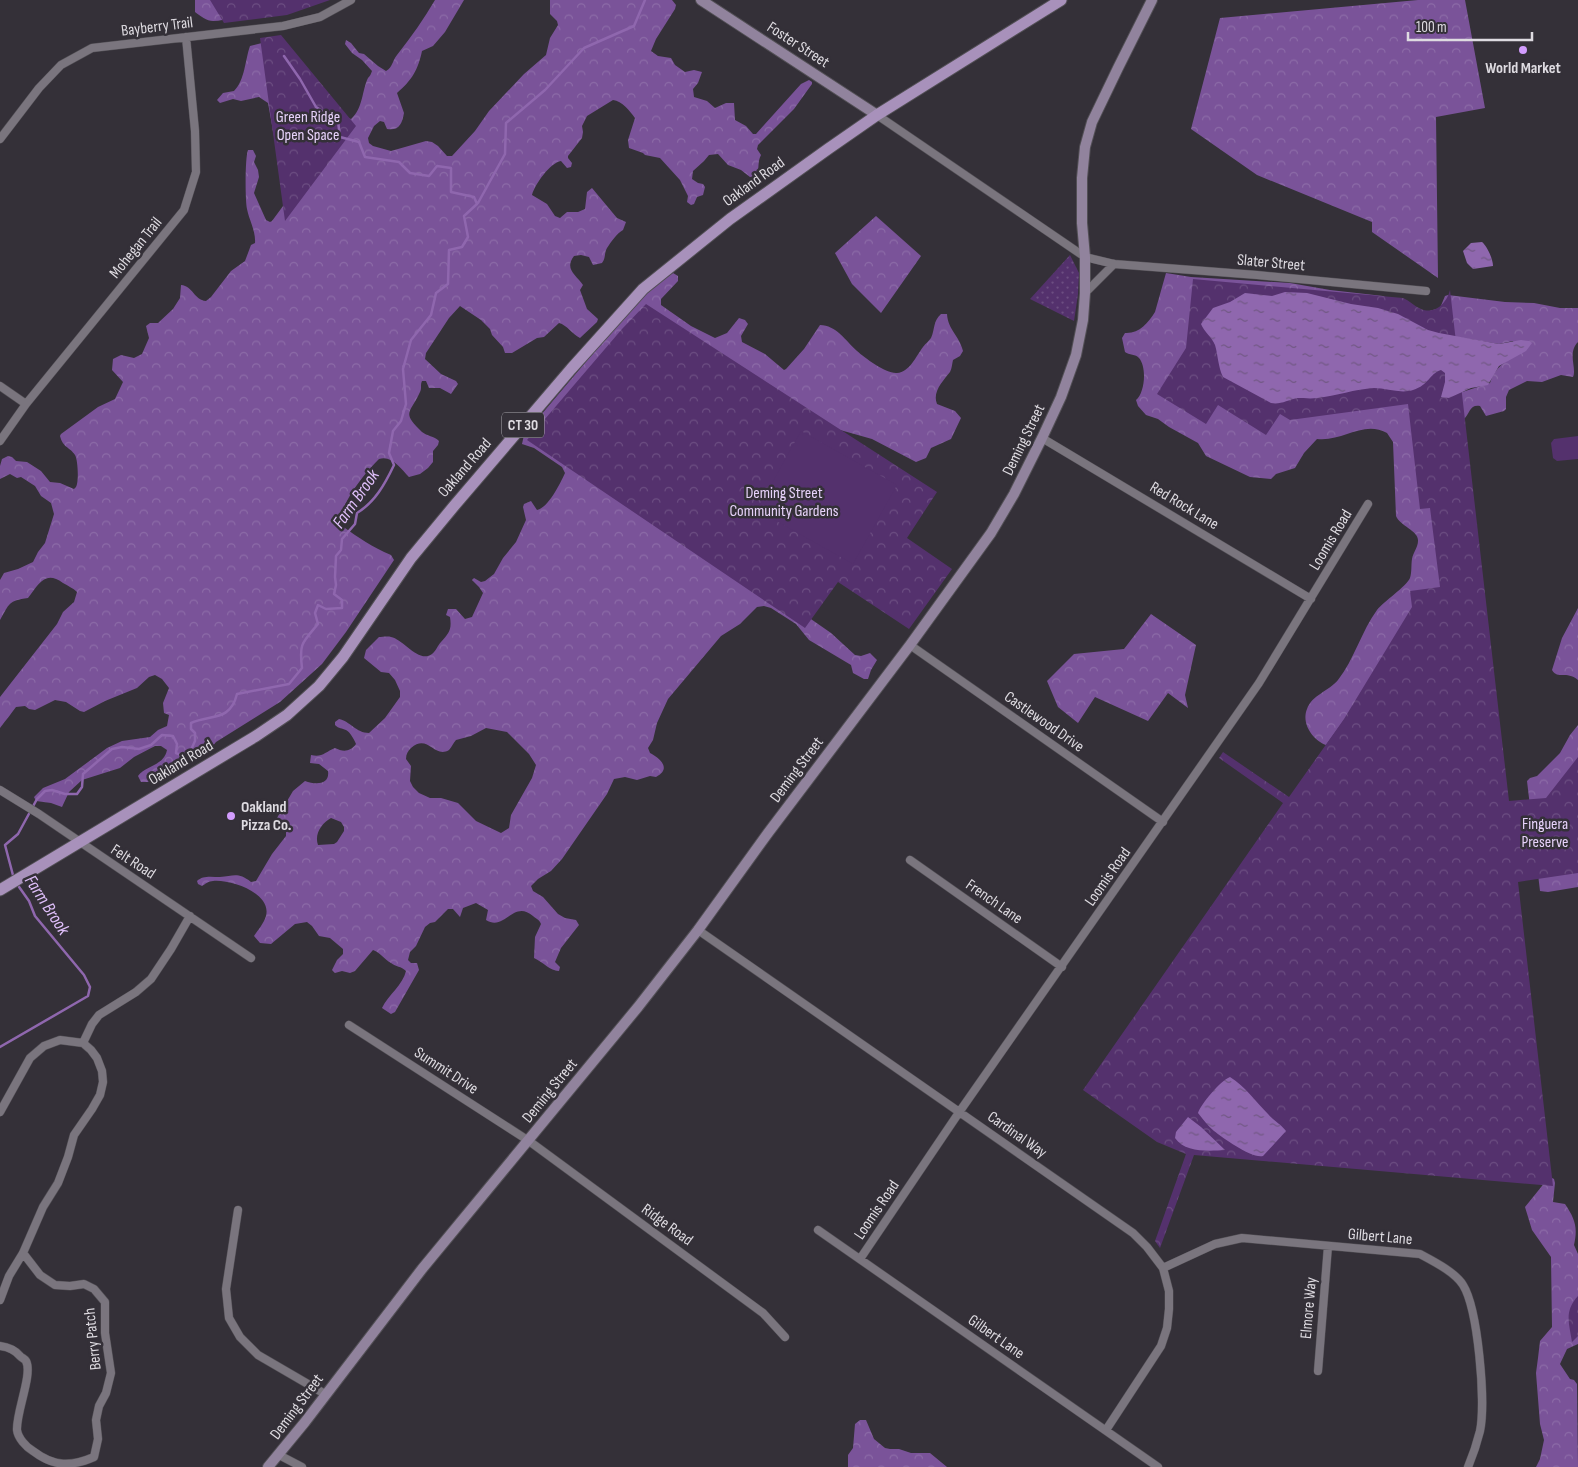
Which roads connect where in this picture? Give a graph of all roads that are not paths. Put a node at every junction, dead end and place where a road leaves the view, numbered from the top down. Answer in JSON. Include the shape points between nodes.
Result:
{"nodes":[{"id":1,"x":351,"y":0,"type":"edge"},
{"id":2,"x":701,"y":0,"type":"edge"},
{"id":3,"x":1061,"y":0,"type":"edge"},
{"id":4,"x":1152,"y":0,"type":"edge"},
{"id":5,"x":186,"y":37,"type":"junction"},
{"id":6,"x":877,"y":115,"type":"junction"},
{"id":7,"x":0,"y":139,"type":"edge"},
{"id":8,"x":1085,"y":257,"type":"junction"},
{"id":9,"x":1114,"y":264,"type":"junction"},
{"id":10,"x":1426,"y":291,"type":"dead end"},
{"id":11,"x":1085,"y":293,"type":"junction"},
{"id":12,"x":0,"y":386,"type":"edge"},
{"id":13,"x":26,"y":404,"type":"junction"},
{"id":14,"x":1042,"y":438,"type":"junction"},
{"id":15,"x":0,"y":442,"type":"edge"},
{"id":16,"x":1368,"y":504,"type":"dead end"},
{"id":17,"x":1311,"y":599,"type":"junction"},
{"id":18,"x":910,"y":645,"type":"junction"},
{"id":19,"x":0,"y":790,"type":"edge"},
{"id":20,"x":1163,"y":822,"type":"junction"},
{"id":21,"x":79,"y":843,"type":"junction"},
{"id":22,"x":910,"y":860,"type":"dead end"},
{"id":23,"x":0,"y":890,"type":"edge"},
{"id":24,"x":190,"y":916,"type":"junction"},
{"id":25,"x":698,"y":930,"type":"junction"},
{"id":26,"x":251,"y":958,"type":"dead end"},
{"id":27,"x":1062,"y":967,"type":"junction"},
{"id":28,"x":349,"y":1025,"type":"dead end"},
{"id":29,"x":83,"y":1043,"type":"junction"},
{"id":30,"x":0,"y":1110,"type":"edge"},
{"id":31,"x":960,"y":1112,"type":"junction"},
{"id":32,"x":529,"y":1141,"type":"junction"},
{"id":33,"x":238,"y":1210,"type":"dead end"},
{"id":34,"x":818,"y":1230,"type":"dead end"},
{"id":35,"x":1328,"y":1246,"type":"junction"},
{"id":36,"x":24,"y":1254,"type":"junction"},
{"id":37,"x":860,"y":1259,"type":"junction"},
{"id":38,"x":1163,"y":1268,"type":"junction"},
{"id":39,"x":0,"y":1300,"type":"edge"},
{"id":40,"x":785,"y":1337,"type":"dead end"},
{"id":41,"x":0,"y":1346,"type":"edge"},
{"id":42,"x":1318,"y":1371,"type":"dead end"},
{"id":43,"x":326,"y":1394,"type":"junction"},
{"id":44,"x":1106,"y":1430,"type":"junction"},
{"id":45,"x":279,"y":1455,"type":"junction"},
{"id":46,"x":268,"y":1467,"type":"edge"},
{"id":47,"x":302,"y":1467,"type":"edge"},
{"id":48,"x":1158,"y":1467,"type":"edge"},
{"id":49,"x":1468,"y":1467,"type":"edge"}],
"edges":[{"from":1,"to":5,"type":"street","name":"Bayberry Trail","via":[[320,17],[283,26]]},
{"from":2,"to":6,"type":"street","name":"Foster Street"},
{"from":3,"to":6,"type":"main road","name":"Oakland Road","number":"CT 30"},
{"from":4,"to":8,"type":"street","name":"Deming Street","via":[[1092,122],[1082,178]]},
{"from":5,"to":7,"type":"street","name":"Bayberry Trail","via":[[92,48],[61,65],[38,88]]},
{"from":5,"to":13,"type":"street","name":"Mohegan Trail","via":[[196,172],[184,210]]},
{"from":6,"to":8,"type":"street","name":"Slater Street"},
{"from":6,"to":21,"type":"main road","name":"Oakland Road","number":"CT 30","via":[[730,219],[643,289],[411,558],[343,657],[308,696],[256,736]]},
{"from":8,"to":9,"type":"street","name":"Slater Street"},
{"from":8,"to":11,"type":"street","name":"Deming Street"},
{"from":9,"to":10,"type":"street","name":"Slater Street"},
{"from":9,"to":11,"type":"street"},
{"from":11,"to":14,"type":"street","name":"Deming Street","via":[[1076,355]]},
{"from":12,"to":13,"type":"street"},
{"from":13,"to":15,"type":"street","name":"Mohegan Trail"},
{"from":14,"to":17,"type":"street","name":"Red Rock Lane"},
{"from":14,"to":18,"type":"street","name":"Deming Street","via":[[991,533]]},
{"from":16,"to":17,"type":"street","name":"Loomis Road"},
{"from":17,"to":20,"type":"street","name":"Loomis Road","via":[[1259,683]]},
{"from":18,"to":20,"type":"street","name":"Castlewood Drive"},
{"from":18,"to":25,"type":"street","name":"Deming Street"},
{"from":19,"to":21,"type":"street","name":"Felt Road"},
{"from":20,"to":27,"type":"street","name":"Loomis Road"},
{"from":21,"to":23,"type":"main road","name":"Oakland Road","number":"CT 30"},
{"from":21,"to":24,"type":"street","name":"Felt Road"},
{"from":22,"to":27,"type":"street","name":"French Lane"},
{"from":24,"to":26,"type":"street","name":"Felt Road"},
{"from":24,"to":29,"type":"street","via":[[151,979],[99,1015]]},
{"from":25,"to":31,"type":"street","name":"Cardinal Way"},
{"from":25,"to":32,"type":"street","name":"Deming Street"},
{"from":27,"to":31,"type":"street","name":"Loomis Road"},
{"from":28,"to":32,"type":"street","name":"Summit Drive"},
{"from":29,"to":30,"type":"street","via":[[60,1040],[44,1046],[30,1058]]},
{"from":29,"to":36,"type":"street","via":[[97,1058],[102,1071],[100,1095],[74,1135],[58,1183],[43,1207]]},
{"from":31,"to":37,"type":"street","name":"Loomis Road"},
{"from":31,"to":38,"type":"street","name":"Cardinal Way","via":[[1133,1233]]},
{"from":32,"to":40,"type":"street","name":"Ridge Road","via":[[763,1313]]},
{"from":32,"to":43,"type":"street","name":"Deming Street","via":[[422,1269]]},
{"from":33,"to":43,"type":"street","via":[[226,1289],[229,1318],[240,1338],[258,1355]]},
{"from":34,"to":37,"type":"street","name":"Gilbert Lane"},
{"from":35,"to":38,"type":"street","name":"Gilbert Lane","via":[[1242,1238],[1215,1244]]},
{"from":35,"to":42,"type":"street","name":"Elmore Way"},
{"from":35,"to":49,"type":"street","name":"Gilbert Lane","via":[[1420,1254],[1442,1266],[1463,1284],[1472,1311],[1482,1400],[1480,1430]]},
{"from":36,"to":39,"type":"street","via":[[9,1276]]},
{"from":36,"to":41,"type":"street","name":"Berry Patch","via":[[40,1275],[55,1285],[84,1284],[94,1289],[105,1302],[105,1333],[111,1373],[96,1420],[98,1439],[94,1457],[62,1465],[50,1463],[26,1446],[17,1432],[28,1374],[26,1362],[16,1352]]},
{"from":37,"to":44,"type":"street","name":"Gilbert Lane"},
{"from":38,"to":44,"type":"street","name":"Cardinal Way","via":[[1169,1291],[1169,1309],[1161,1346]]},
{"from":43,"to":45,"type":"street","name":"Deming Street"},
{"from":44,"to":48,"type":"street","name":"Gilbert Lane"},
{"from":45,"to":46,"type":"street","name":"Deming Street"},
{"from":45,"to":47,"type":"street"}]}
